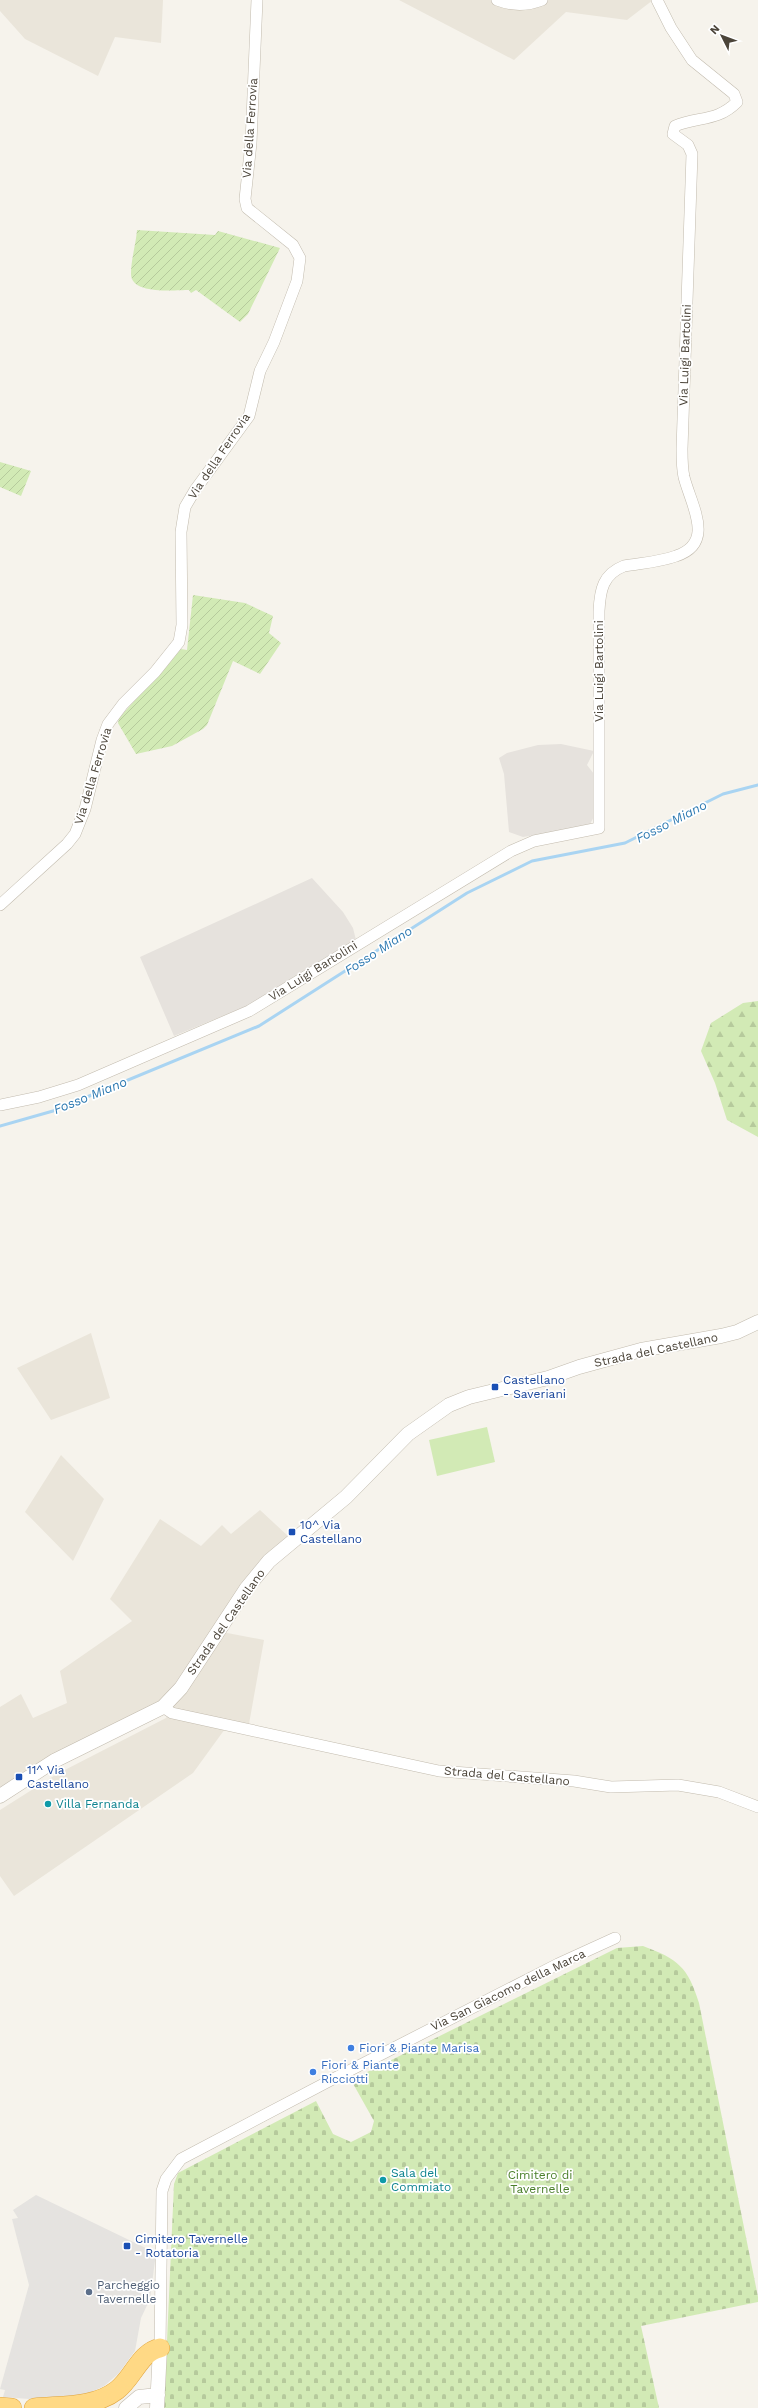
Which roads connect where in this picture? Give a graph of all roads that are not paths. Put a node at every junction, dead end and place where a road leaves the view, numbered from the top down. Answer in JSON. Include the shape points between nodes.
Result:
{"nodes":[{"id":1,"x":257,"y":0,"type":"edge"},
{"id":2,"x":497,"y":0,"type":"edge"},
{"id":3,"x":542,"y":0,"type":"edge"},
{"id":4,"x":657,"y":0,"type":"edge"},
{"id":5,"x":0,"y":905,"type":"edge"},
{"id":6,"x":0,"y":1105,"type":"edge"},
{"id":7,"x":758,"y":1322,"type":"edge"},
{"id":8,"x":163,"y":1707,"type":"junction"},
{"id":9,"x":0,"y":1796,"type":"edge"},
{"id":10,"x":758,"y":1807,"type":"edge"},
{"id":11,"x":615,"y":1938,"type":"dead end"},
{"id":12,"x":160,"y":2348,"type":"junction"},
{"id":13,"x":159,"y":2370,"type":"junction"},
{"id":14,"x":136,"y":2402,"type":"edge"},
{"id":15,"x":158,"y":2402,"type":"edge"},
{"id":16,"x":0,"y":2407,"type":"edge"},
{"id":17,"x":12,"y":2408,"type":"edge"},
{"id":18,"x":34,"y":2408,"type":"edge"},
{"id":19,"x":126,"y":2408,"type":"edge"}],
"edges":[{"from":1,"to":5,"type":"street","name":"Via della Ferrovia","via":[[251,143],[245,199],[247,208],[293,245],[300,258],[297,281],[260,371],[249,416],[185,507],[181,532],[182,625],[179,642],[156,672],[123,704],[108,724],[85,810],[75,834]]},
{"from":2,"to":3,"type":"street","via":[[508,4],[529,5]]},
{"from":4,"to":6,"type":"street","name":"Via Luigi Bartolini","via":[[671,28],[692,60],[734,94],[737,102],[717,117],[683,122],[673,129],[673,134],[688,145],[692,154],[682,449],[684,476],[694,505],[699,535],[697,542],[685,552],[624,566],[617,569],[602,584],[599,611],[599,828],[534,841],[511,851],[249,1011],[78,1085]]},
{"from":7,"to":8,"type":"street","name":"Strada del Castellano","via":[[738,1332],[641,1350],[548,1378],[469,1397],[449,1405],[408,1434],[346,1497],[261,1570],[181,1688]]},
{"from":8,"to":9,"type":"street","name":"Strada del Castellano","via":[[54,1761]]},
{"from":8,"to":10,"type":"street","name":"Strada del Castellano","via":[[172,1713],[439,1771],[574,1781],[611,1787],[678,1785],[719,1792]]},
{"from":11,"to":12,"type":"street","name":"Via San Giacomo della Marca","via":[[333,2078],[181,2159],[166,2179],[162,2191]]},
{"from":12,"to":13,"type":"street","name":"Via San Giacomo della Marca"},
{"from":12,"to":18,"type":"highway","via":[[149,2352],[129,2380],[117,2391],[100,2400],[84,2404]]},
{"from":13,"to":14,"type":"street"},
{"from":13,"to":15,"type":"street","name":"Via San Giacomo della Marca"},
{"from":14,"to":15,"type":"street"},
{"from":14,"to":19,"type":"street"},
{"from":16,"to":17,"type":"highway"}]}
